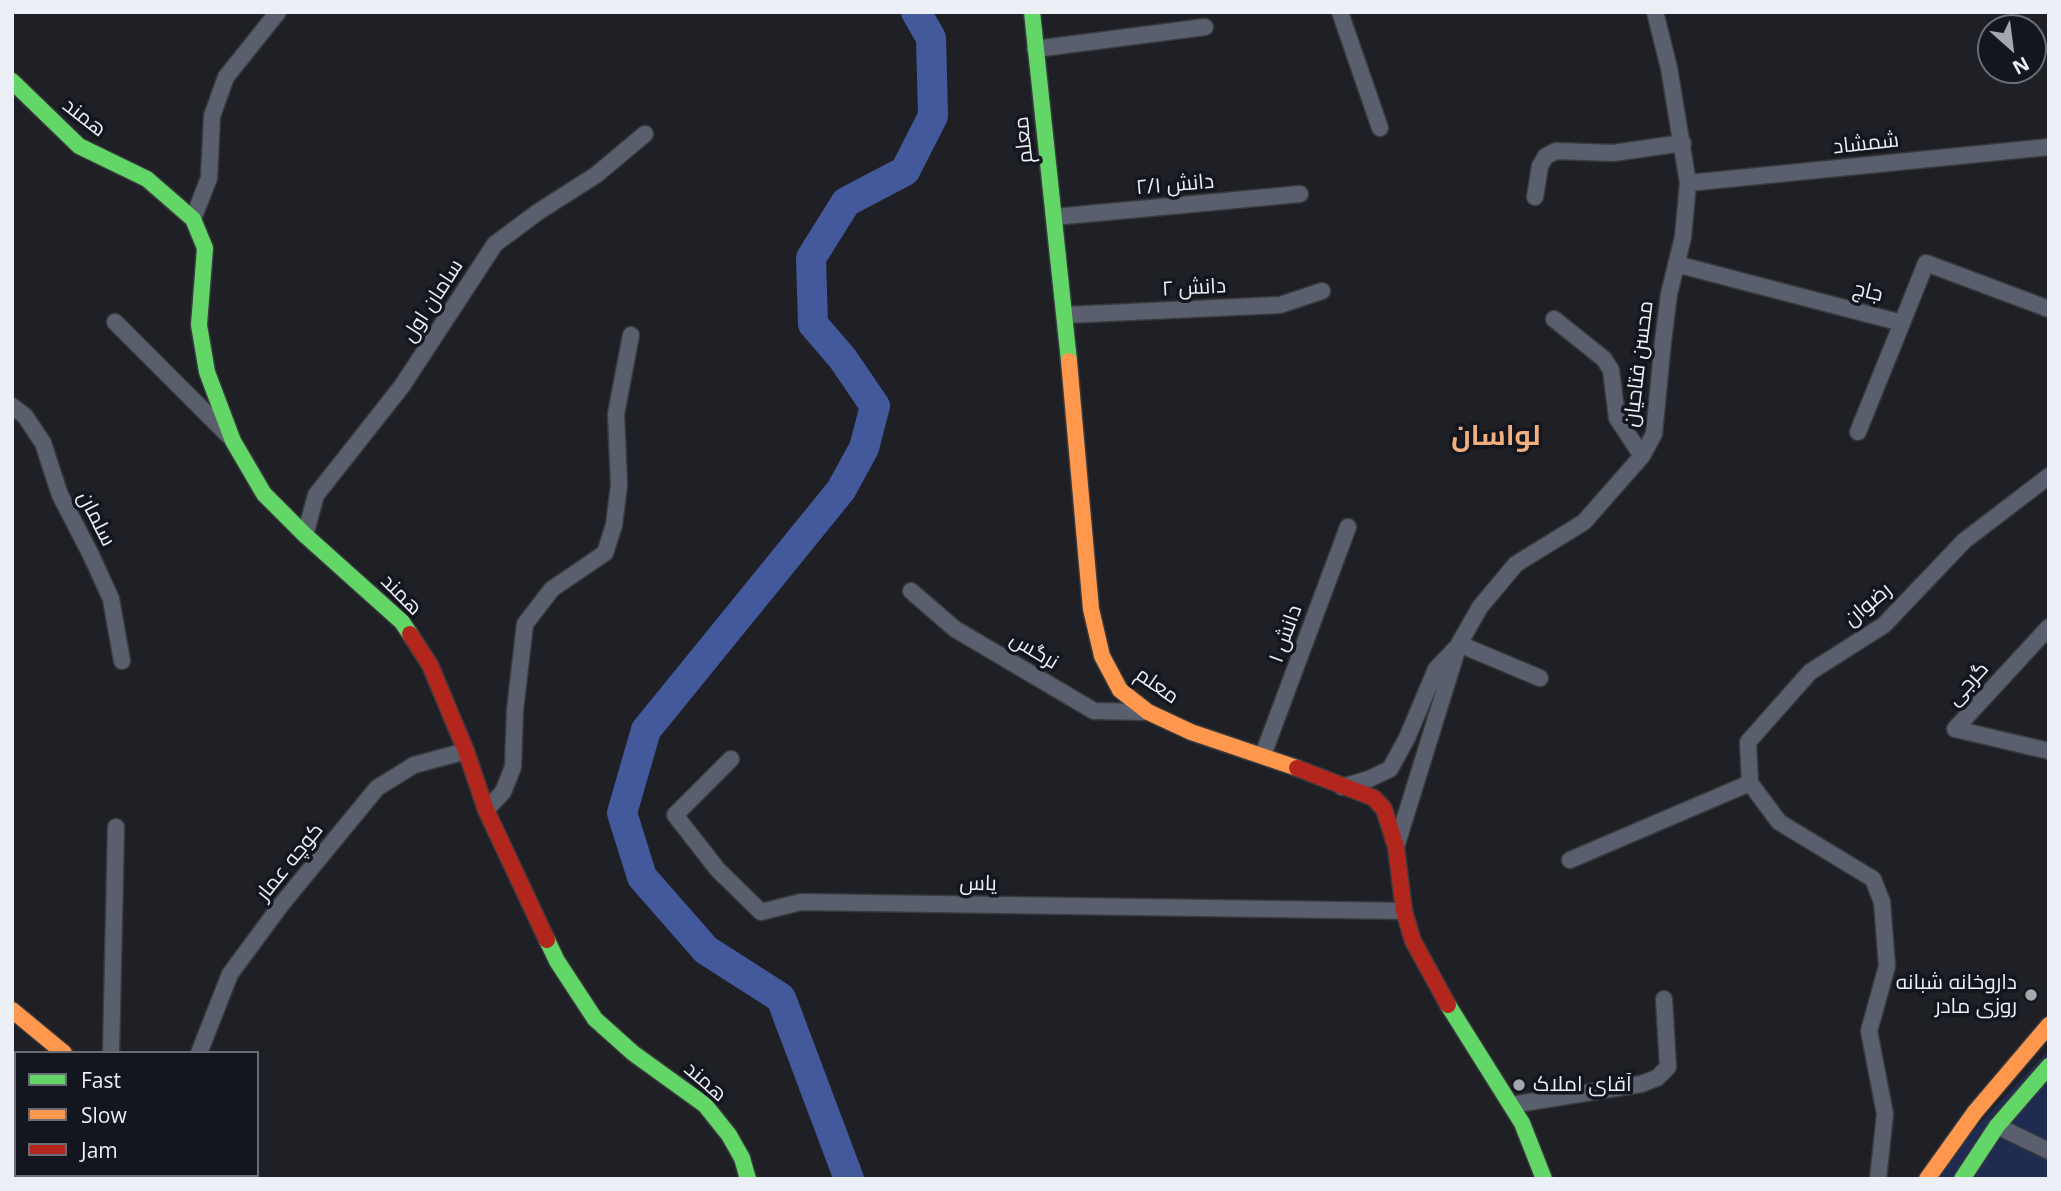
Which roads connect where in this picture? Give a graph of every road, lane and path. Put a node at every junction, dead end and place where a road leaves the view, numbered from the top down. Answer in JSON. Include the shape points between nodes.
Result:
{"nodes":[{"id":1,"x":278,"y":12,"type":"edge"},
{"id":2,"x":1032,"y":12,"type":"edge"},
{"id":3,"x":1340,"y":12,"type":"edge"},
{"id":4,"x":1655,"y":12,"type":"edge"},
{"id":5,"x":1205,"y":27,"type":"dead end"},
{"id":6,"x":1035,"y":49,"type":"junction"},
{"id":7,"x":12,"y":81,"type":"edge"},
{"id":8,"x":1380,"y":128,"type":"dead end"},
{"id":9,"x":645,"y":134,"type":"dead end"},
{"id":10,"x":1683,"y":143,"type":"junction"},
{"id":11,"x":2049,"y":147,"type":"edge"},
{"id":12,"x":1688,"y":183,"type":"junction"},
{"id":13,"x":1300,"y":194,"type":"dead end"},
{"id":14,"x":1535,"y":197,"type":"dead end"},
{"id":15,"x":1054,"y":217,"type":"junction"},
{"id":16,"x":193,"y":219,"type":"junction"},
{"id":17,"x":1676,"y":264,"type":"junction"},
{"id":18,"x":1322,"y":291,"type":"dead end"},
{"id":19,"x":2049,"y":309,"type":"edge"},
{"id":20,"x":1065,"y":315,"type":"junction"},
{"id":21,"x":1554,"y":318,"type":"dead end"},
{"id":22,"x":114,"y":323,"type":"dead end"},
{"id":23,"x":1902,"y":323,"type":"junction"},
{"id":24,"x":631,"y":335,"type":"dead end"},
{"id":25,"x":12,"y":406,"type":"edge"},
{"id":26,"x":1858,"y":432,"type":"dead end"},
{"id":27,"x":233,"y":441,"type":"junction"},
{"id":28,"x":1642,"y":456,"type":"junction"},
{"id":29,"x":2049,"y":476,"type":"edge"},
{"id":30,"x":1348,"y":527,"type":"dead end"},
{"id":31,"x":305,"y":535,"type":"junction"},
{"id":32,"x":911,"y":591,"type":"dead end"},
{"id":33,"x":2049,"y":627,"type":"edge"},
{"id":34,"x":1460,"y":644,"type":"junction"},
{"id":35,"x":122,"y":661,"type":"dead end"},
{"id":36,"x":1539,"y":678,"type":"dead end"},
{"id":37,"x":1148,"y":712,"type":"junction"},
{"id":38,"x":466,"y":751,"type":"junction"},
{"id":39,"x":2049,"y":751,"type":"edge"},
{"id":40,"x":1263,"y":755,"type":"junction"},
{"id":41,"x":731,"y":759,"type":"dead end"},
{"id":42,"x":1750,"y":783,"type":"junction"},
{"id":43,"x":1342,"y":787,"type":"junction"},
{"id":44,"x":486,"y":810,"type":"junction"},
{"id":45,"x":116,"y":827,"type":"dead end"},
{"id":46,"x":1396,"y":847,"type":"junction"},
{"id":47,"x":1570,"y":860,"type":"dead end"},
{"id":48,"x":1404,"y":911,"type":"junction"},
{"id":49,"x":1664,"y":999,"type":"dead end"},
{"id":50,"x":13,"y":1014,"type":"edge"},
{"id":51,"x":2049,"y":1025,"type":"edge"},
{"id":52,"x":61,"y":1051,"type":"edge"},
{"id":53,"x":111,"y":1051,"type":"edge"},
{"id":54,"x":200,"y":1051,"type":"edge"},
{"id":55,"x":2049,"y":1066,"type":"edge"},
{"id":56,"x":1511,"y":1105,"type":"junction"},
{"id":57,"x":1997,"y":1126,"type":"junction"},
{"id":58,"x":2049,"y":1151,"type":"edge"},
{"id":59,"x":748,"y":1179,"type":"edge"},
{"id":60,"x":1544,"y":1179,"type":"edge"},
{"id":61,"x":1878,"y":1179,"type":"edge"},
{"id":62,"x":1927,"y":1179,"type":"edge"},
{"id":63,"x":1962,"y":1179,"type":"edge"}],
"edges":[{"from":1,"to":16,"type":"street","via":[[226,77],[212,116],[209,178]]},
{"from":2,"to":6,"type":"main road","name":"معلم"},
{"from":3,"to":8,"type":"street"},
{"from":4,"to":10,"type":"street","name":"محسن فتاحیان"},
{"from":5,"to":6,"type":"street"},
{"from":6,"to":15,"type":"main road","name":"معلم"},
{"from":7,"to":16,"type":"main road","name":"همند","via":[[79,146],[147,179]]},
{"from":9,"to":31,"type":"street","name":"سامان اول","via":[[596,175],[495,244],[402,386],[316,495]]},
{"from":10,"to":12,"type":"street","name":"محسن فتاحیان"},
{"from":10,"to":14,"type":"street","via":[[1613,153],[1556,151],[1540,166]]},
{"from":11,"to":12,"type":"street","name":"شمشاد"},
{"from":12,"to":17,"type":"street","name":"محسن فتاحیان"},
{"from":13,"to":15,"type":"street","name":"دانش ۲/۱"},
{"from":15,"to":20,"type":"main road","name":"معلم"},
{"from":16,"to":27,"type":"main road","name":"همند","via":[[205,248],[199,325],[207,372]]},
{"from":17,"to":23,"type":"street","name":"جاج"},
{"from":17,"to":28,"type":"street","name":"محسن فتاحیان","via":[[1654,434]]},
{"from":18,"to":20,"type":"street","name":"دانش ۲","via":[[1280,305]]},
{"from":19,"to":23,"type":"street","name":"جاج","via":[[1926,263]]},
{"from":20,"to":37,"type":"main road","name":"معلم","via":[[1091,609],[1102,656],[1120,690]]},
{"from":21,"to":28,"type":"street","via":[[1604,359],[1611,370],[1616,418]]},
{"from":22,"to":27,"type":"street"},
{"from":23,"to":26,"type":"street"},
{"from":24,"to":44,"type":"street","via":[[616,414],[619,485],[614,525],[605,553],[552,589],[525,624],[513,767],[503,792]]},
{"from":25,"to":35,"type":"street","name":"سلمان","via":[[25,416],[43,443],[60,495],[111,599]]},
{"from":27,"to":31,"type":"main road","name":"همند","via":[[264,494]]},
{"from":28,"to":34,"type":"street","name":"محسن فتاحیان","via":[[1584,522],[1516,564],[1480,607]]},
{"from":29,"to":42,"type":"street","name":"رضوان","via":[[1964,541],[1884,625],[1810,672],[1748,742]]},
{"from":30,"to":40,"type":"street","name":"دانش ۱"},
{"from":31,"to":38,"type":"main road","name":"همند","via":[[402,622],[430,665]]},
{"from":32,"to":37,"type":"street","name":"نرگس","via":[[956,629],[1094,711]]},
{"from":33,"to":39,"type":"street","name":"گرجی","via":[[1955,729]]},
{"from":34,"to":36,"type":"street"},
{"from":34,"to":43,"type":"street","via":[[1436,669],[1390,769]]},
{"from":34,"to":46,"type":"street","name":"محسن فتاحیان"},
{"from":37,"to":40,"type":"main road","name":"معلم","via":[[1191,732]]},
{"from":38,"to":44,"type":"main road","name":"همند"},
{"from":38,"to":54,"type":"street","name":"کوچه عمار","via":[[414,765],[377,788],[230,974]]},
{"from":40,"to":43,"type":"main road","name":"معلم"},
{"from":41,"to":48,"type":"street","name":"یاس","via":[[676,815],[718,870],[761,912],[802,902]]},
{"from":42,"to":47,"type":"street"},
{"from":42,"to":61,"type":"street","via":[[1779,822],[1872,879],[1882,902],[1887,966],[1869,1031],[1885,1114]]},
{"from":43,"to":46,"type":"main road","name":"معلم","via":[[1374,798],[1384,809]]},
{"from":44,"to":59,"type":"main road","name":"همند","via":[[557,961],[595,1019],[705,1105],[729,1135]]},
{"from":45,"to":53,"type":"street"},
{"from":46,"to":48,"type":"main road","name":"معلم"},
{"from":48,"to":56,"type":"main road","name":"معلم","via":[[1413,941],[1453,1015]]},
{"from":49,"to":56,"type":"street","via":[[1668,1068],[1657,1078]]},
{"from":50,"to":52,"type":"main road"},
{"from":51,"to":62,"type":"main road","via":[[1975,1112]]},
{"from":55,"to":57,"type":"main road"},
{"from":56,"to":60,"type":"main road","name":"معلم"},
{"from":57,"to":58,"type":"street"},
{"from":57,"to":63,"type":"main road"}]}
